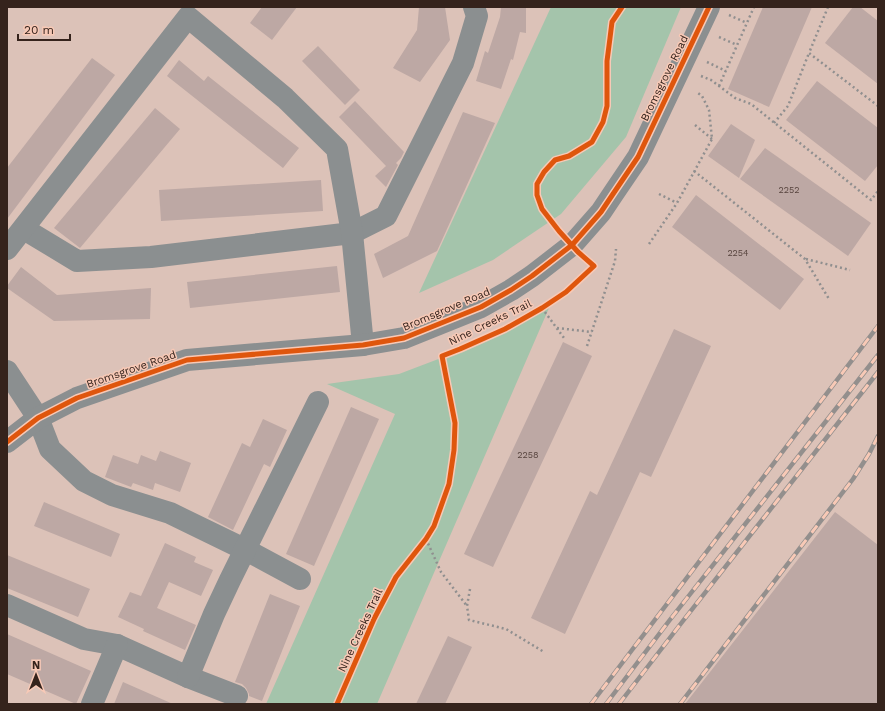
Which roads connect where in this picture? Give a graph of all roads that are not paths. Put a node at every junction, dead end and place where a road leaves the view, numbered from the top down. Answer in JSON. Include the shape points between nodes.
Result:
{"nodes":[{"id":1,"x":474,"y":7,"type":"edge"},
{"id":2,"x":709,"y":7,"type":"edge"},
{"id":3,"x":192,"y":12,"type":"edge"},
{"id":4,"x":24,"y":229,"type":"junction"},
{"id":5,"x":352,"y":233,"type":"junction"},
{"id":6,"x":7,"y":249,"type":"edge"},
{"id":7,"x":363,"y":345,"type":"junction"},
{"id":8,"x":7,"y":371,"type":"edge"},
{"id":9,"x":318,"y":402,"type":"dead end"},
{"id":10,"x":38,"y":418,"type":"junction"},
{"id":11,"x":7,"y":442,"type":"edge"},
{"id":12,"x":246,"y":550,"type":"junction"},
{"id":13,"x":300,"y":579,"type":"dead end"},
{"id":14,"x":7,"y":605,"type":"edge"},
{"id":15,"x":117,"y":645,"type":"junction"},
{"id":16,"x":188,"y":677,"type":"junction"},
{"id":17,"x":237,"y":696,"type":"dead end"},
{"id":18,"x":92,"y":704,"type":"edge"}],
"edges":[{"from":1,"to":5,"type":"street","via":[[477,16],[463,63],[386,216]]},
{"from":2,"to":7,"type":"street","name":"Bromsgrove Road","via":[[638,157],[601,212],[572,245],[532,276],[481,307],[404,338]]},
{"from":3,"to":4,"type":"street"},
{"from":3,"to":5,"type":"street","via":[[337,149]]},
{"from":4,"to":5,"type":"street","via":[[77,261],[151,257]]},
{"from":4,"to":6,"type":"street"},
{"from":5,"to":7,"type":"street"},
{"from":7,"to":10,"type":"street","name":"Bromsgrove Road","via":[[187,360],[77,398]]},
{"from":8,"to":10,"type":"street"},
{"from":9,"to":12,"type":"street"},
{"from":10,"to":11,"type":"street","name":"Bromsgrove Road"},
{"from":10,"to":12,"type":"street","via":[[50,449],[84,481],[112,494],[170,513]]},
{"from":12,"to":13,"type":"street"},
{"from":12,"to":16,"type":"street","via":[[214,614]]},
{"from":14,"to":15,"type":"street","via":[[84,639]]},
{"from":15,"to":16,"type":"street"},
{"from":15,"to":18,"type":"street"},
{"from":16,"to":17,"type":"street"}]}
